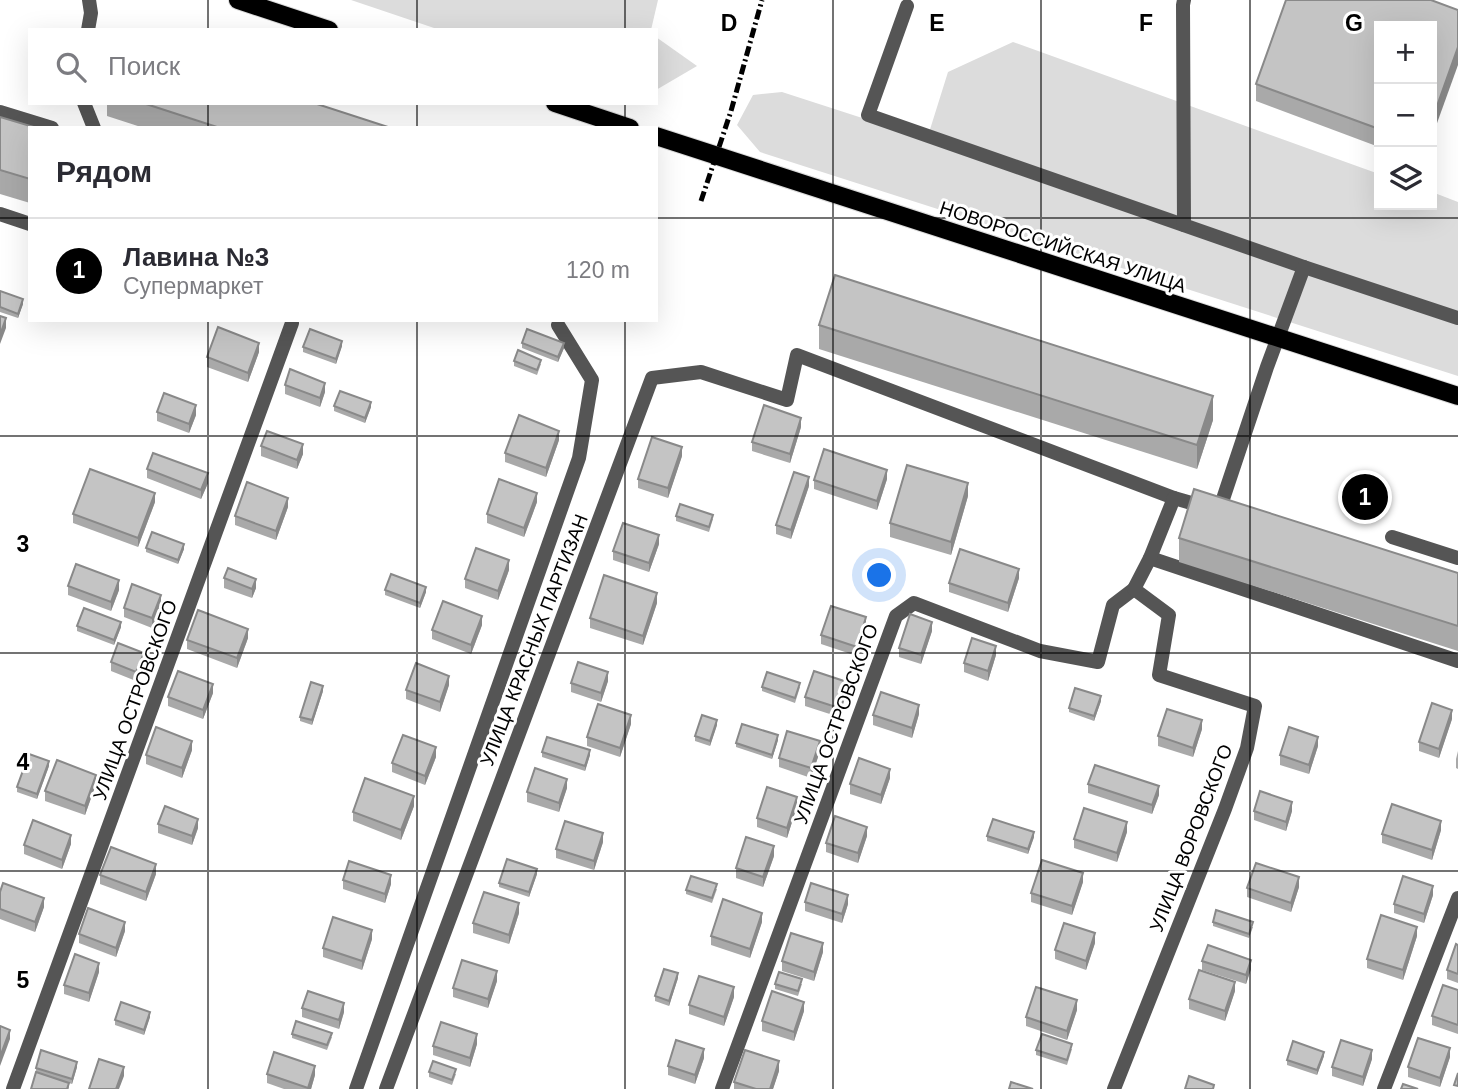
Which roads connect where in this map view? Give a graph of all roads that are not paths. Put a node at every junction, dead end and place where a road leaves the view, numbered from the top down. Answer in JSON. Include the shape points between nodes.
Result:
{"nodes":[{"id":1,"x":89,"y":0,"type":"edge"},
{"id":2,"x":238,"y":0,"type":"edge"},
{"id":3,"x":1184,"y":0,"type":"edge"},
{"id":4,"x":907,"y":6,"type":"dead end"},
{"id":5,"x":88,"y":28,"type":"edge"},
{"id":6,"x":323,"y":28,"type":"edge"},
{"id":7,"x":85,"y":105,"type":"edge"},
{"id":8,"x":561,"y":105,"type":"edge"},
{"id":9,"x":0,"y":112,"type":"edge"},
{"id":10,"x":46,"y":126,"type":"edge"},
{"id":11,"x":93,"y":126,"type":"edge"},
{"id":12,"x":624,"y":126,"type":"edge"},
{"id":13,"x":658,"y":137,"type":"edge"},
{"id":14,"x":0,"y":214,"type":"edge"},
{"id":15,"x":28,"y":224,"type":"edge"},
{"id":16,"x":1184,"y":225,"type":"junction"},
{"id":17,"x":1304,"y":267,"type":"junction"},
{"id":18,"x":1458,"y":318,"type":"edge"},
{"id":19,"x":292,"y":323,"type":"dead end"},
{"id":20,"x":558,"y":325,"type":"dead end"},
{"id":21,"x":1278,"y":338,"type":"junction"},
{"id":22,"x":1458,"y":396,"type":"edge"},
{"id":23,"x":1174,"y":498,"type":"junction"},
{"id":24,"x":1392,"y":537,"type":"dead end"},
{"id":25,"x":1150,"y":558,"type":"junction"},
{"id":26,"x":1458,"y":558,"type":"edge"},
{"id":27,"x":1134,"y":589,"type":"junction"},
{"id":28,"x":1458,"y":661,"type":"edge"},
{"id":29,"x":1458,"y":898,"type":"edge"},
{"id":30,"x":13,"y":1089,"type":"edge"},
{"id":31,"x":356,"y":1089,"type":"edge"},
{"id":32,"x":386,"y":1089,"type":"edge"},
{"id":33,"x":722,"y":1089,"type":"edge"},
{"id":34,"x":1114,"y":1089,"type":"edge"},
{"id":35,"x":1384,"y":1089,"type":"edge"}],
"edges":[{"from":1,"to":5,"type":"lane"},
{"from":2,"to":6,"type":"main road"},
{"from":3,"to":16,"type":"lane"},
{"from":4,"to":16,"type":"lane","via":[[868,115]]},
{"from":7,"to":11,"type":"lane"},
{"from":8,"to":12,"type":"main road"},
{"from":9,"to":10,"type":"lane"},
{"from":13,"to":21,"type":"main road","name":"НОВОРОССИЙСКАЯ УЛИЦА"},
{"from":14,"to":15,"type":"lane"},
{"from":16,"to":17,"type":"lane"},
{"from":17,"to":18,"type":"lane"},
{"from":17,"to":21,"type":"lane"},
{"from":19,"to":30,"type":"lane","name":"УЛИЦА ОСТРОВСКОГО"},
{"from":20,"to":31,"type":"lane","name":"УЛИЦА КРАСНЫХ ПАРТИЗАН","via":[[592,380],[579,458]]},
{"from":21,"to":22,"type":"main road","name":"НОВОРОССИЙСКАЯ УЛИЦА"},
{"from":21,"to":23,"type":"lane","via":[[1219,511]]},
{"from":23,"to":25,"type":"lane"},
{"from":23,"to":32,"type":"lane","name":"УЛИЦА КРАСНЫХ ПАРТИЗАН","via":[[797,355],[787,400],[701,372],[652,378]]},
{"from":24,"to":26,"type":"lane"},
{"from":25,"to":27,"type":"lane"},
{"from":25,"to":28,"type":"lane"},
{"from":27,"to":33,"type":"lane","name":"УЛИЦА ОСТРОВСКОГО","via":[[1113,605],[1098,662],[1040,651],[914,603],[896,616]]},
{"from":27,"to":34,"type":"lane","name":"УЛИЦА ВОРОВСКОГО","via":[[1170,615],[1159,675],[1255,706],[1247,748],[1226,808]]},
{"from":29,"to":35,"type":"lane"}]}
